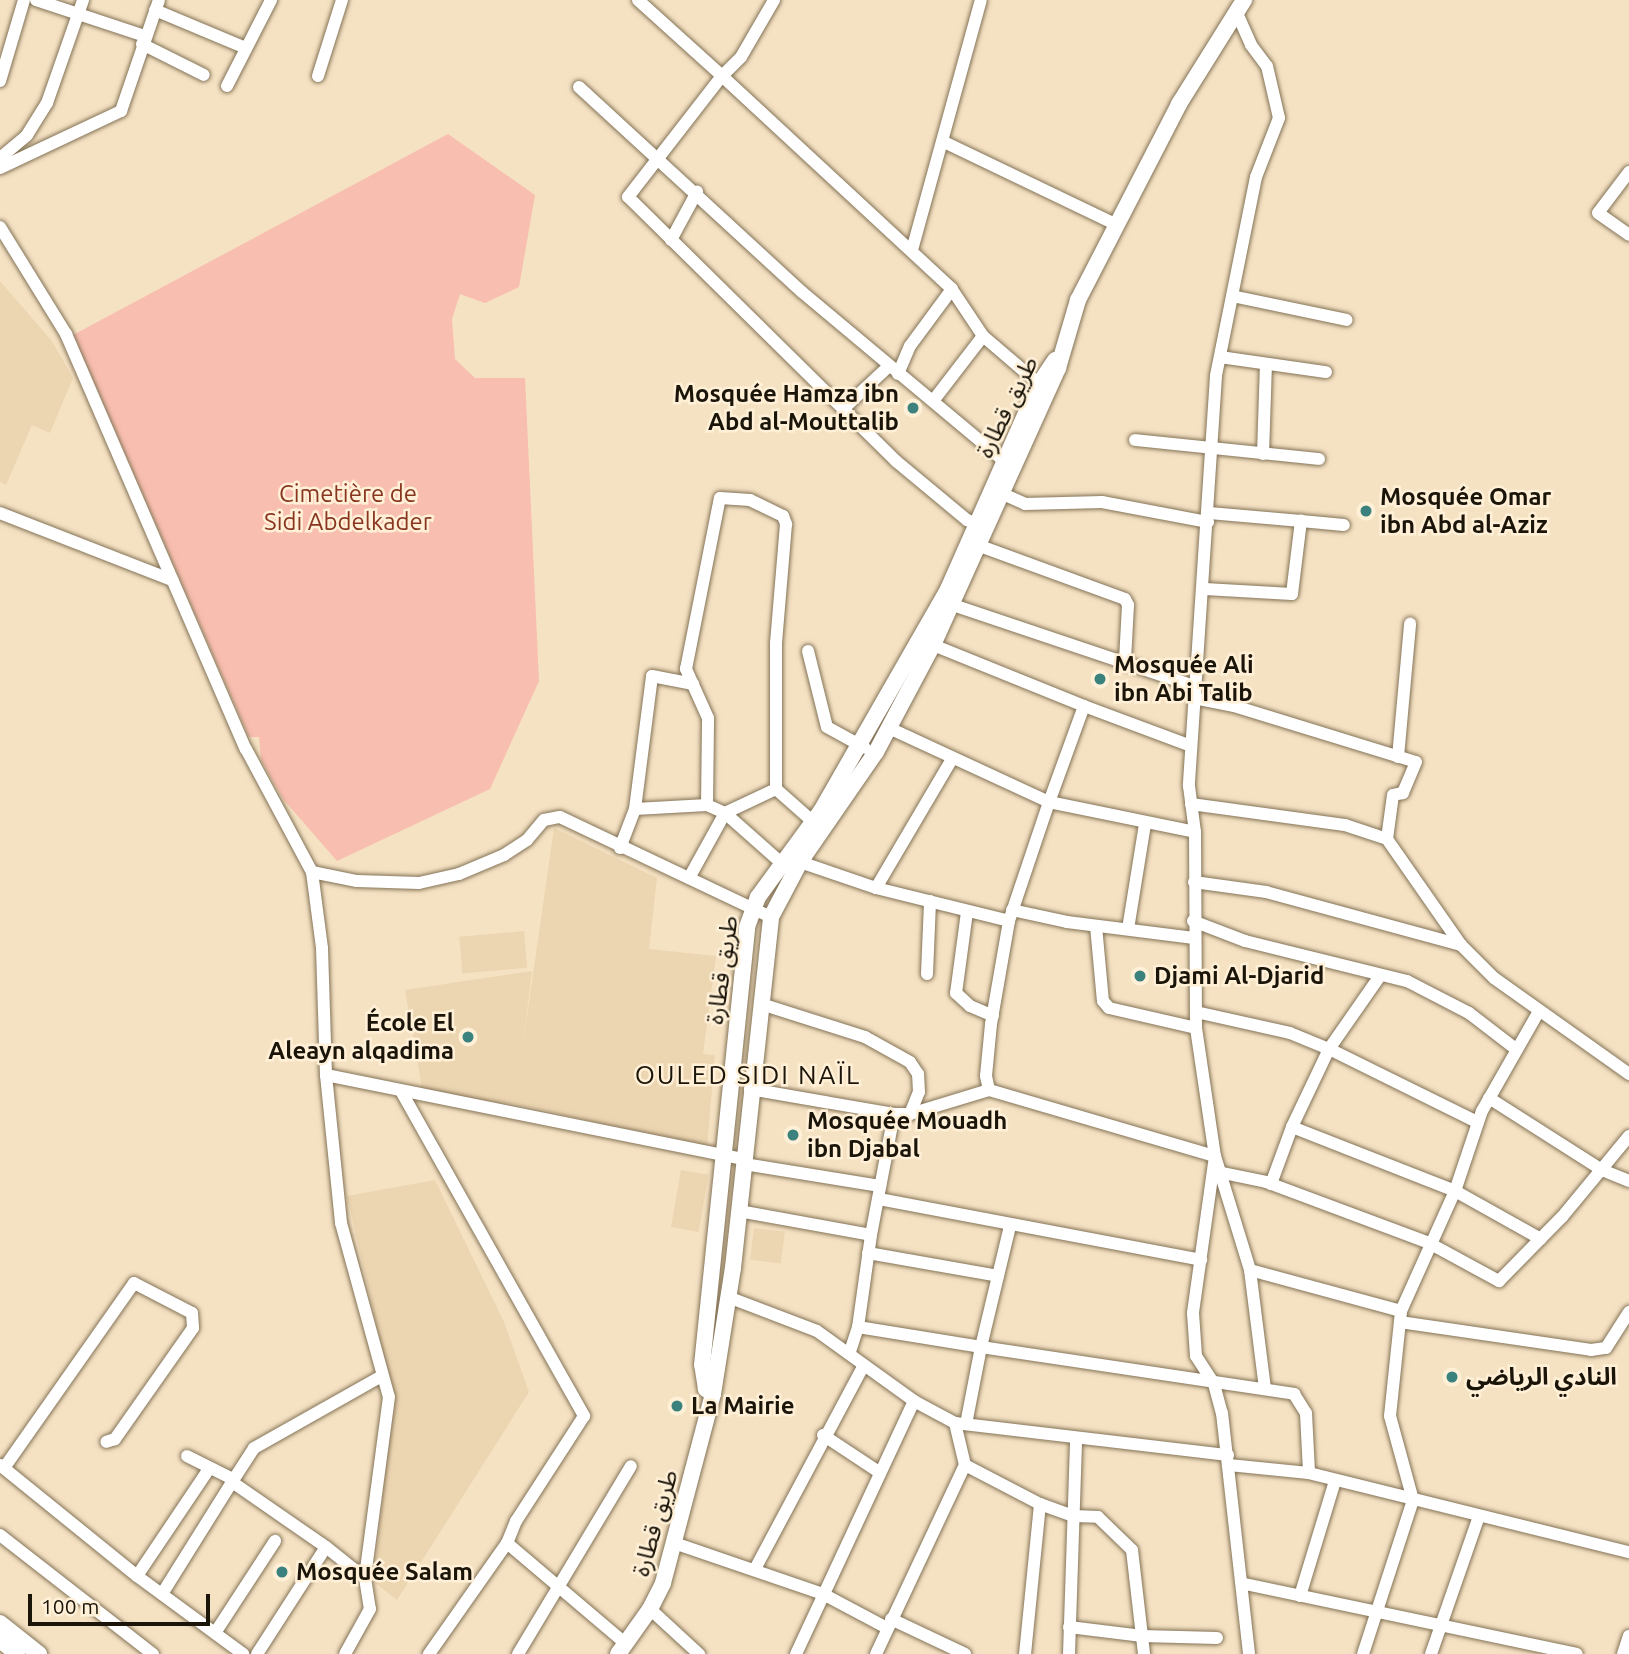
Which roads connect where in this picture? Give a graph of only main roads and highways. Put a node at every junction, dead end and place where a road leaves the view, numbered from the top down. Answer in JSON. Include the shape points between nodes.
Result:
{"nodes":[{"id":1,"x":1240,"y":5,"type":"edge"},
{"id":2,"x":1010,"y":466,"type":"junction"},
{"id":3,"x":983,"y":526,"type":"junction"},
{"id":4,"x":818,"y":826,"type":"junction"},
{"id":5,"x":713,"y":1394,"type":"junction"},
{"id":6,"x":0,"y":1623,"type":"edge"},
{"id":7,"x":0,"y":1640,"type":"edge"},
{"id":8,"x":621,"y":1648,"type":"edge"},
{"id":9,"x":17,"y":1654,"type":"edge"},
{"id":10,"x":39,"y":1654,"type":"edge"}],
"edges":[{"from":1,"to":2,"type":"main road","name":"طريق قطارة","via":[[1179,104],[1078,300],[1059,356]]},
{"from":2,"to":3,"type":"main road","name":"طريق قطارة"},
{"from":2,"to":3,"type":"main road","name":"طريق قطارة","via":[[1003,494]]},
{"from":3,"to":4,"type":"main road","name":"طريق قطارة"},
{"from":3,"to":4,"type":"main road","name":"طريق قطارة","via":[[980,546],[953,605],[889,728]]},
{"from":4,"to":5,"type":"main road","name":"طريق قطارة","via":[[771,917],[739,1211]]},
{"from":4,"to":5,"type":"main road","name":"طريق قطارة","via":[[781,863],[754,909],[744,952],[702,1365],[706,1388]]},
{"from":5,"to":8,"type":"main road","name":"طريق قطارة","via":[[677,1544],[650,1609]]},
{"from":6,"to":10,"type":"main road"},
{"from":7,"to":9,"type":"main road"}]}
